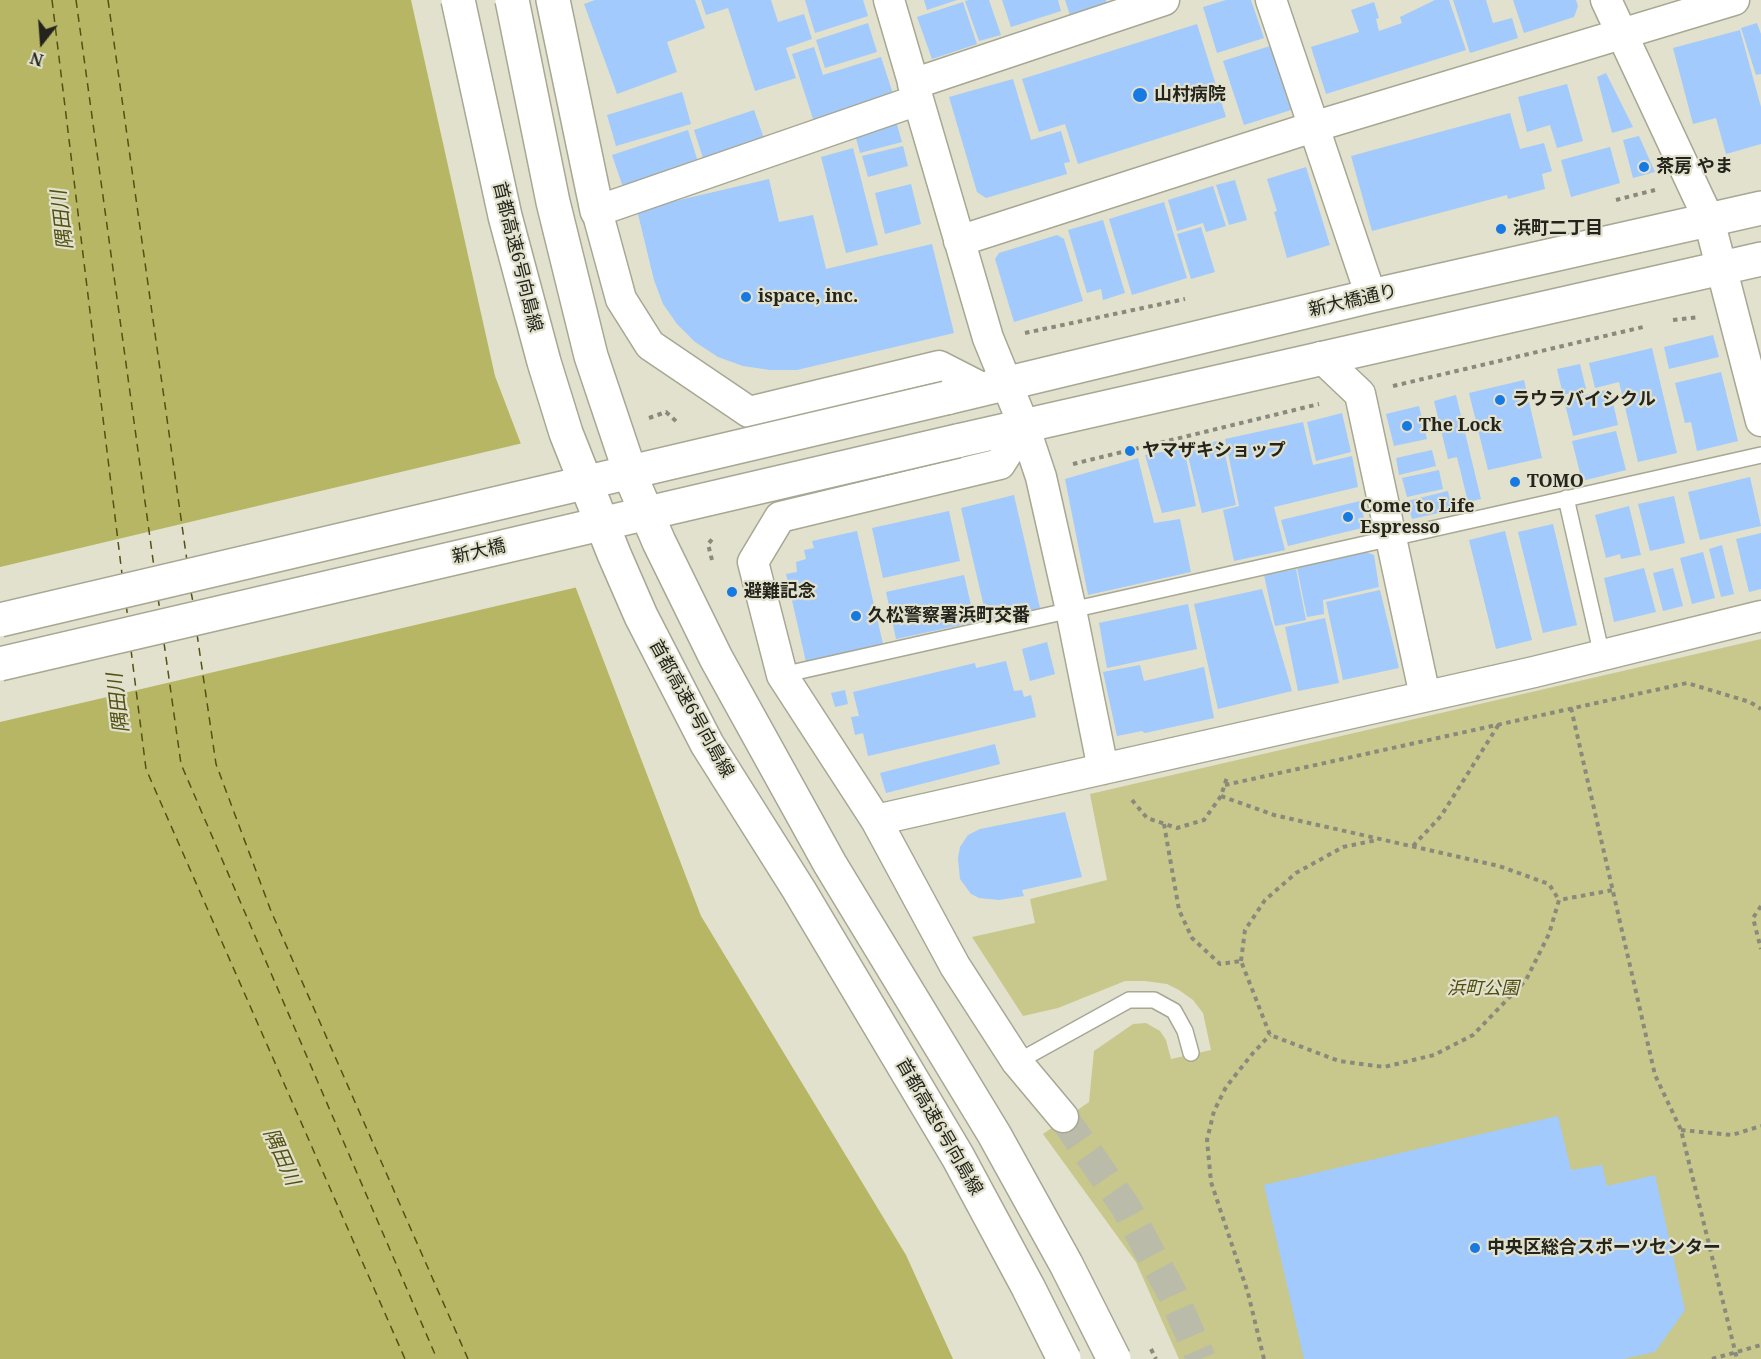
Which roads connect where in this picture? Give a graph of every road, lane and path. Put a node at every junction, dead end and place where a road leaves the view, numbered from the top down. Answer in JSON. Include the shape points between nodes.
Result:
{"nodes":[{"id":1,"x":458,"y":0,"type":"edge"},
{"id":2,"x":512,"y":0,"type":"edge"},
{"id":3,"x":553,"y":0,"type":"edge"},
{"id":4,"x":889,"y":0,"type":"edge"},
{"id":5,"x":1164,"y":0,"type":"edge"},
{"id":6,"x":1271,"y":0,"type":"edge"},
{"id":7,"x":1606,"y":0,"type":"edge"},
{"id":8,"x":1734,"y":0,"type":"edge"},
{"id":9,"x":1120,"y":7,"type":"edge"},
{"id":10,"x":1622,"y":34,"type":"junction"},
{"id":11,"x":916,"y":92,"type":"junction"},
{"id":12,"x":1313,"y":127,"type":"junction"},
{"id":13,"x":1650,"y":191,"type":"dead end"},
{"id":14,"x":1615,"y":200,"type":"dead end"},
{"id":15,"x":1761,"y":208,"type":"edge"},
{"id":16,"x":597,"y":211,"type":"junction"},
{"id":17,"x":1709,"y":220,"type":"junction"},
{"id":18,"x":959,"y":241,"type":"junction"},
{"id":19,"x":1761,"y":259,"type":"edge"},
{"id":20,"x":1721,"y":268,"type":"junction"},
{"id":21,"x":1371,"y":296,"type":"junction"},
{"id":22,"x":1189,"y":299,"type":"dead end"},
{"id":23,"x":1675,"y":319,"type":"dead end"},
{"id":24,"x":1663,"y":322,"type":"dead end"},
{"id":25,"x":1651,"y":325,"type":"dead end"},
{"id":26,"x":988,"y":338,"type":"junction"},
{"id":27,"x":1321,"y":357,"type":"junction"},
{"id":28,"x":995,"y":386,"type":"junction"},
{"id":29,"x":1360,"y":394,"type":"junction"},
{"id":30,"x":1761,"y":421,"type":"edge"},
{"id":31,"x":1024,"y":426,"type":"junction"},
{"id":32,"x":1761,"y":455,"type":"edge"},
{"id":33,"x":1041,"y":477,"type":"junction"},
{"id":34,"x":1566,"y":498,"type":"junction"},
{"id":35,"x":773,"y":528,"type":"junction"},
{"id":36,"x":1392,"y":537,"type":"junction"},
{"id":37,"x":708,"y":544,"type":"dead end"},
{"id":38,"x":1071,"y":610,"type":"junction"},
{"id":39,"x":1761,"y":616,"type":"edge"},
{"id":40,"x":0,"y":620,"type":"edge"},
{"id":41,"x":1602,"y":656,"type":"junction"},
{"id":42,"x":0,"y":664,"type":"edge"},
{"id":43,"x":782,"y":675,"type":"junction"},
{"id":44,"x":1425,"y":696,"type":"junction"},
{"id":45,"x":1571,"y":708,"type":"junction"},
{"id":46,"x":1761,"y":709,"type":"edge"},
{"id":47,"x":1499,"y":724,"type":"junction"},
{"id":48,"x":1223,"y":742,"type":"junction"},
{"id":49,"x":1113,"y":767,"type":"junction"},
{"id":50,"x":1225,"y":785,"type":"junction"},
{"id":51,"x":1221,"y":796,"type":"junction"},
{"id":52,"x":876,"y":820,"type":"junction"},
{"id":53,"x":1164,"y":824,"type":"junction"},
{"id":54,"x":1379,"y":839,"type":"junction"},
{"id":55,"x":1412,"y":847,"type":"junction"},
{"id":56,"x":1613,"y":890,"type":"junction"},
{"id":57,"x":1559,"y":900,"type":"junction"},
{"id":58,"x":1761,"y":906,"type":"edge"},
{"id":59,"x":1761,"y":949,"type":"edge"},
{"id":60,"x":1241,"y":961,"type":"junction"},
{"id":61,"x":1270,"y":1035,"type":"junction"},
{"id":62,"x":1191,"y":1053,"type":"dead end"},
{"id":63,"x":1017,"y":1062,"type":"junction"},
{"id":64,"x":1063,"y":1118,"type":"tunnel mouth"},
{"id":65,"x":1761,"y":1126,"type":"edge"},
{"id":66,"x":1681,"y":1130,"type":"junction"},
{"id":67,"x":1761,"y":1345,"type":"edge"},
{"id":68,"x":1735,"y":1352,"type":"junction"},
{"id":69,"x":1064,"y":1359,"type":"edge"},
{"id":70,"x":1114,"y":1359,"type":"edge"},
{"id":71,"x":1264,"y":1359,"type":"edge"},
{"id":72,"x":1712,"y":1359,"type":"edge"},
{"id":73,"x":1731,"y":1359,"type":"edge"},
{"id":74,"x":1737,"y":1359,"type":"edge"}],
"edges":[{"from":1,"to":69,"type":"main road","name":"首都高速6号向島線","bridge":true,"via":[[505,216],[544,362],[582,476],[641,616],[707,744],[958,1157]]},
{"from":2,"to":70,"type":"main road","bridge":true,"via":[[553,202],[591,356],[634,483],[659,542],[716,658],[830,864],[994,1134]]},
{"from":3,"to":16,"type":"main road"},
{"from":4,"to":11,"type":"street"},
{"from":5,"to":9,"type":"street"},
{"from":6,"to":12,"type":"street"},
{"from":7,"to":10,"type":"street"},
{"from":8,"to":10,"type":"street"},
{"from":9,"to":11,"type":"street"},
{"from":10,"to":12,"type":"street"},
{"from":10,"to":17,"type":"street"},
{"from":11,"to":16,"type":"street"},
{"from":11,"to":18,"type":"street"},
{"from":12,"to":18,"type":"street"},
{"from":12,"to":21,"type":"street"},
{"from":13,"to":14,"type":"path"},
{"from":15,"to":17,"type":"main road","name":"新大橋通り"},
{"from":16,"to":28,"type":"street","via":[[621,299],[650,345],[749,412],[939,366]]},
{"from":17,"to":20,"type":"street"},
{"from":17,"to":21,"type":"main road","name":"新大橋通り"},
{"from":18,"to":26,"type":"street"},
{"from":19,"to":20,"type":"main road"},
{"from":20,"to":27,"type":"main road"},
{"from":20,"to":30,"type":"street"},
{"from":21,"to":28,"type":"main road","name":"新大橋通り"},
{"from":22,"to":26,"type":"path"},
{"from":23,"to":24,"type":"path"},
{"from":25,"to":29,"type":"path"},
{"from":26,"to":28,"type":"street"},
{"from":27,"to":29,"type":"street"},
{"from":27,"to":31,"type":"main road"},
{"from":28,"to":31,"type":"street"},
{"from":28,"to":40,"type":"main road","name":"新大橋通り","bridge":true},
{"from":29,"to":33,"type":"path","via":[[1069,465],[1060,474]]},
{"from":29,"to":36,"type":"street"},
{"from":31,"to":33,"type":"street"},
{"from":31,"to":35,"type":"street","via":[[1000,464],[780,517]]},
{"from":31,"to":42,"type":"main road","name":"新大橋","bridge":true},
{"from":32,"to":34,"type":"lane"},
{"from":33,"to":38,"type":"street"},
{"from":34,"to":36,"type":"lane"},
{"from":34,"to":41,"type":"lane"},
{"from":35,"to":37,"type":"path","via":[[757,522],[722,530]]},
{"from":35,"to":43,"type":"street","via":[[753,562]]},
{"from":36,"to":38,"type":"lane"},
{"from":36,"to":44,"type":"street"},
{"from":38,"to":43,"type":"lane"},
{"from":38,"to":49,"type":"street"},
{"from":39,"to":41,"type":"street"},
{"from":41,"to":44,"type":"street"},
{"from":43,"to":52,"type":"street"},
{"from":44,"to":48,"type":"street"},
{"from":45,"to":46,"type":"path","via":[[1687,683]]},
{"from":45,"to":47,"type":"path"},
{"from":45,"to":56,"type":"path"},
{"from":47,"to":50,"type":"path"},
{"from":47,"to":55,"type":"path","via":[[1441,816]]},
{"from":48,"to":49,"type":"street"},
{"from":48,"to":50,"type":"path","via":[[1229,768]]},
{"from":49,"to":52,"type":"street"},
{"from":49,"to":53,"type":"path","via":[[1147,818]]},
{"from":50,"to":51,"type":"path"},
{"from":51,"to":53,"type":"path","via":[[1204,820],[1177,828]]},
{"from":51,"to":54,"type":"path","via":[[1274,815]]},
{"from":52,"to":63,"type":"street","via":[[955,966]]},
{"from":53,"to":60,"type":"path","via":[[1179,910],[1192,938],[1220,964]]},
{"from":54,"to":55,"type":"path"},
{"from":54,"to":60,"type":"path","via":[[1343,847],[1296,873],[1265,900],[1245,930]]},
{"from":55,"to":57,"type":"path","via":[[1499,866],[1549,884]]},
{"from":56,"to":57,"type":"path"},
{"from":56,"to":66,"type":"path","via":[[1655,1075]]},
{"from":57,"to":61,"type":"path","via":[[1549,934],[1526,980],[1473,1035],[1434,1054],[1384,1067],[1340,1061]]},
{"from":58,"to":59,"type":"path","via":[[1753,918]]},
{"from":60,"to":61,"type":"path"},
{"from":61,"to":71,"type":"path","via":[[1226,1087],[1214,1110],[1207,1140],[1212,1182],[1248,1293]]},
{"from":62,"to":63,"type":"lane","via":[[1174,1011],[1154,1000],[1129,1000]]},
{"from":63,"to":64,"type":"street"},
{"from":65,"to":66,"type":"path","via":[[1732,1135]]},
{"from":66,"to":68,"type":"path"},
{"from":67,"to":68,"type":"path"},
{"from":68,"to":72,"type":"path"},
{"from":68,"to":73,"type":"path"},
{"from":68,"to":74,"type":"path"}]}
